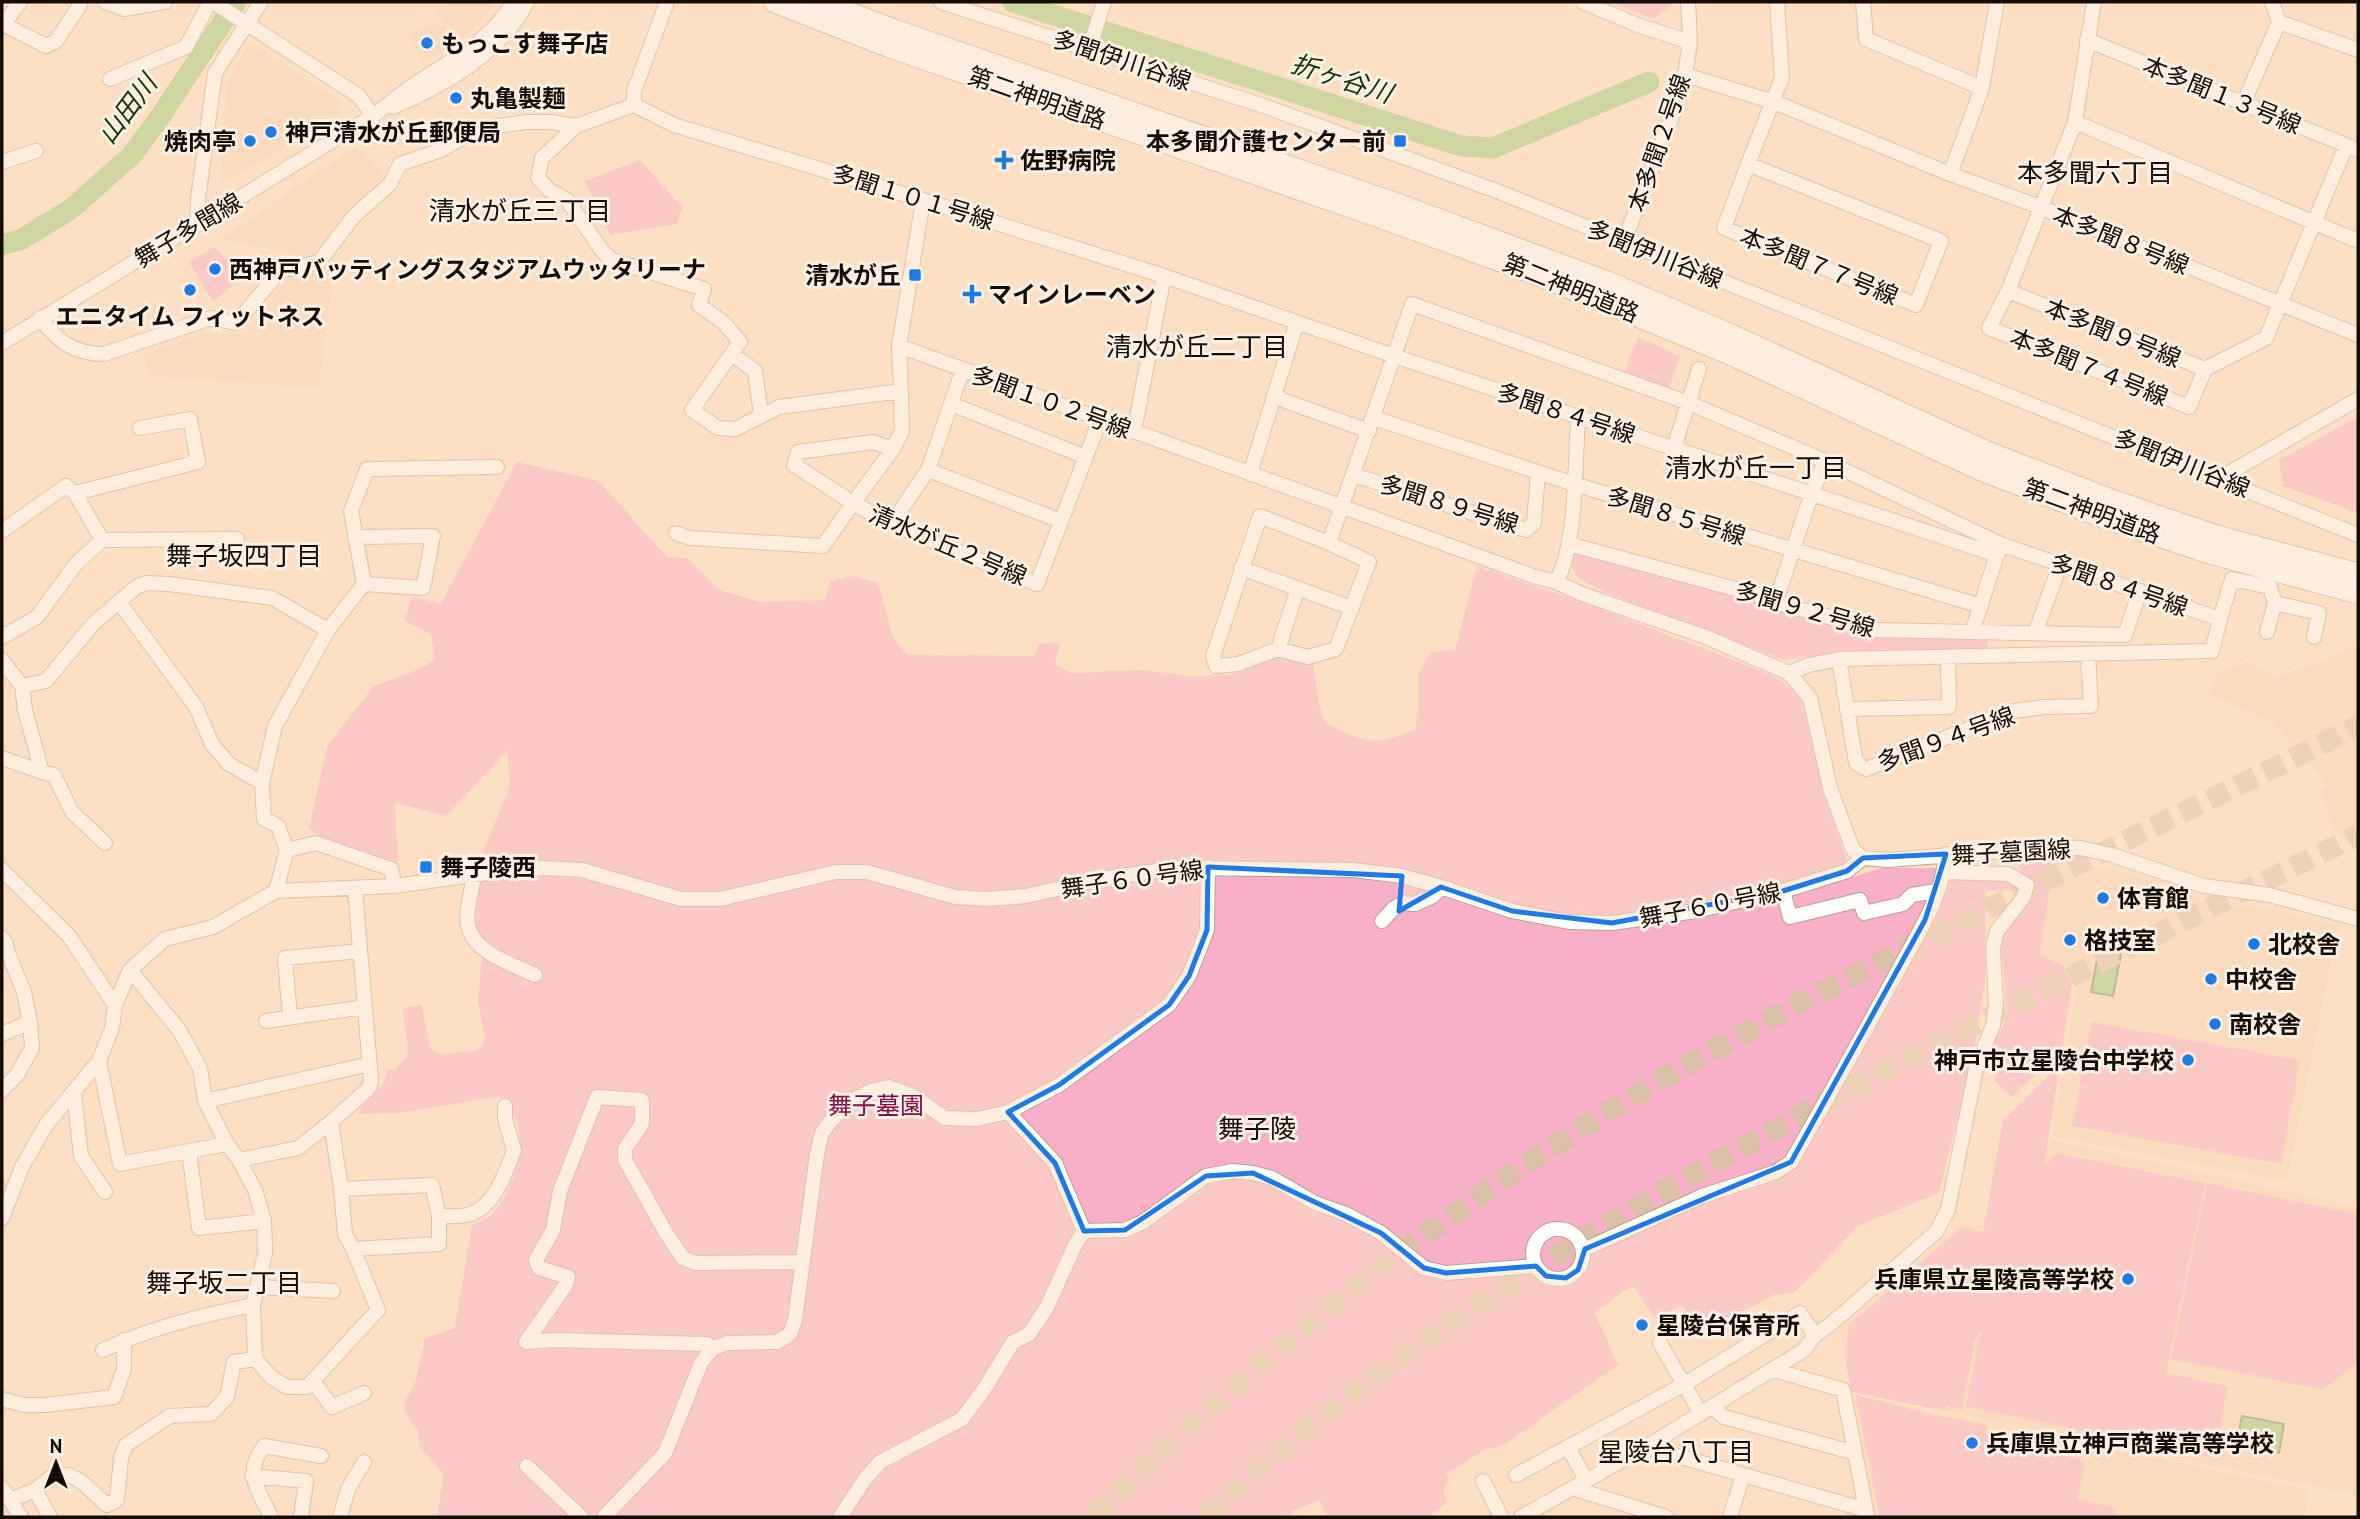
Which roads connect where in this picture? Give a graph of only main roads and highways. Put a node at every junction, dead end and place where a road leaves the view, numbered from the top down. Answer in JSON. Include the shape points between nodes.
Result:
{"nodes":[{"id":1,"x":775,"y":2,"type":"edge"},
{"id":2,"x":820,"y":2,"type":"edge"},
{"id":3,"x":2358,"y":575,"type":"edge"},
{"id":4,"x":2358,"y":593,"type":"edge"}],
"edges":[{"from":1,"to":4,"type":"highway","name":"第二神明道路","via":[[890,47],[1521,268],[1728,353],[1979,469],[2108,519],[2210,553]]},
{"from":2,"to":3,"type":"highway","name":"第二神明道路","via":[[1610,283],[1987,452],[2114,502]]}]}
